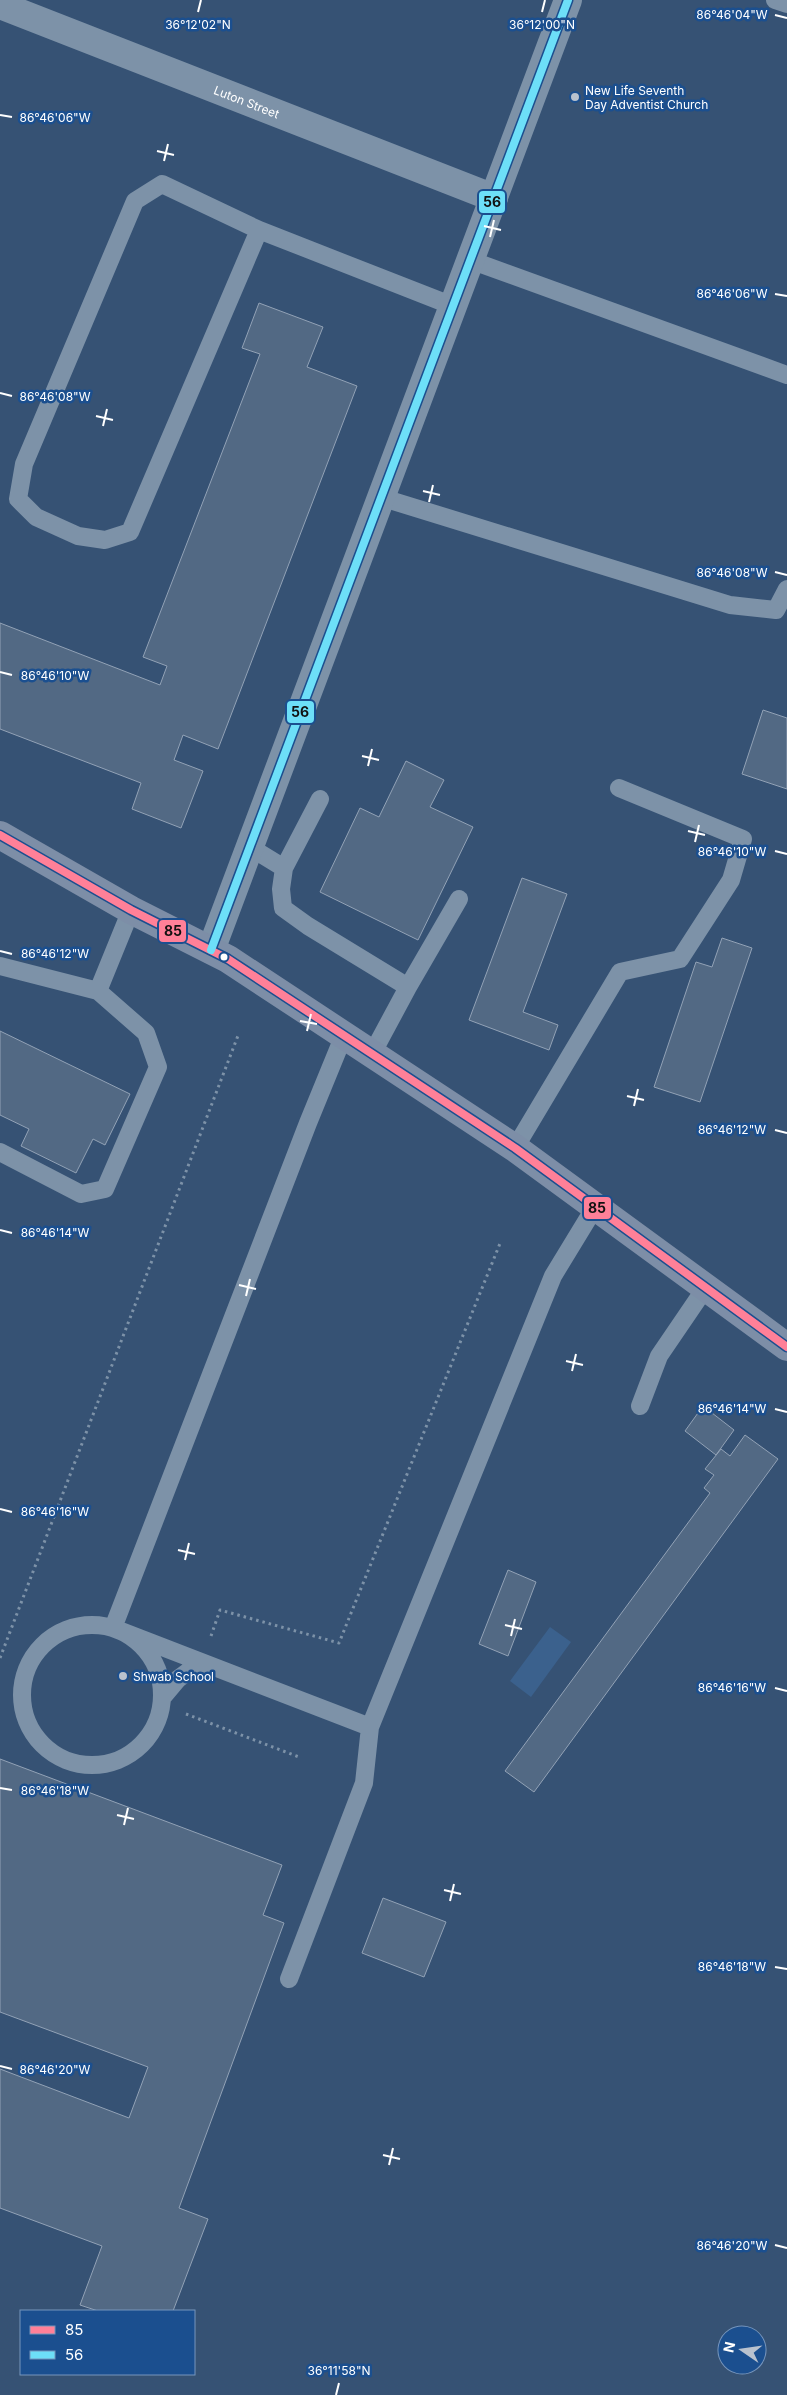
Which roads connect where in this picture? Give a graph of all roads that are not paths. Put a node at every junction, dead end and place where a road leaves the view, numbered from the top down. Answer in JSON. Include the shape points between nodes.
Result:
{"nodes":[{"id":1,"x":568,"y":0,"type":"edge"},
{"id":2,"x":774,"y":0,"type":"edge"},
{"id":3,"x":787,"y":4,"type":"edge"},
{"id":4,"x":0,"y":5,"type":"edge"},
{"id":5,"x":494,"y":198,"type":"junction"},
{"id":6,"x":259,"y":230,"type":"junction"},
{"id":7,"x":470,"y":260,"type":"junction"},
{"id":8,"x":453,"y":306,"type":"junction"},
{"id":9,"x":787,"y":375,"type":"edge"},
{"id":10,"x":380,"y":497,"type":"junction"},
{"id":11,"x":787,"y":589,"type":"edge"},
{"id":12,"x":619,"y":788,"type":"dead end"},
{"id":13,"x":320,"y":799,"type":"dead end"},
{"id":14,"x":0,"y":835,"type":"edge"},
{"id":15,"x":248,"y":846,"type":"junction"},
{"id":16,"x":284,"y":868,"type":"junction"},
{"id":17,"x":459,"y":899,"type":"dead end"},
{"id":18,"x":131,"y":910,"type":"junction"},
{"id":19,"x":211,"y":950,"type":"junction"},
{"id":20,"x":0,"y":966,"type":"edge"},
{"id":21,"x":408,"y":987,"type":"junction"},
{"id":22,"x":98,"y":991,"type":"junction"},
{"id":23,"x":344,"y":1035,"type":"junction"},
{"id":24,"x":372,"y":1054,"type":"junction"},
{"id":25,"x":515,"y":1148,"type":"junction"},
{"id":26,"x":0,"y":1152,"type":"edge"},
{"id":27,"x":595,"y":1206,"type":"junction"},
{"id":28,"x":706,"y":1287,"type":"junction"},
{"id":29,"x":787,"y":1346,"type":"edge"},
{"id":30,"x":640,"y":1406,"type":"dead end"},
{"id":31,"x":113,"y":1628,"type":"junction"},
{"id":32,"x":201,"y":1662,"type":"junction"},
{"id":33,"x":162,"y":1698,"type":"junction"},
{"id":34,"x":370,"y":1727,"type":"junction"},
{"id":35,"x":289,"y":1979,"type":"dead end"}],
"edges":[{"from":1,"to":5,"type":"street"},
{"from":2,"to":3,"type":"lane"},
{"from":4,"to":5,"type":"street","name":"Luton Street"},
{"from":5,"to":7,"type":"street"},
{"from":6,"to":6,"type":"lane","via":[[130,532],[105,540],[78,536],[36,517],[18,499],[24,464],[135,201],[162,184]]},
{"from":6,"to":8,"type":"lane"},
{"from":7,"to":8,"type":"street"},
{"from":7,"to":9,"type":"lane"},
{"from":8,"to":10,"type":"street"},
{"from":10,"to":11,"type":"lane","via":[[730,605],[776,610]]},
{"from":10,"to":15,"type":"street"},
{"from":12,"to":25,"type":"lane","via":[[743,839],[731,880],[680,959],[620,972]]},
{"from":13,"to":16,"type":"lane"},
{"from":14,"to":18,"type":"main road"},
{"from":15,"to":16,"type":"lane"},
{"from":15,"to":19,"type":"street"},
{"from":16,"to":21,"type":"lane","via":[[283,908]]},
{"from":17,"to":21,"type":"lane"},
{"from":18,"to":19,"type":"main road"},
{"from":18,"to":22,"type":"lane"},
{"from":19,"to":23,"type":"main road"},
{"from":20,"to":22,"type":"lane"},
{"from":21,"to":24,"type":"lane"},
{"from":22,"to":26,"type":"lane","via":[[146,1033],[158,1067],[105,1189],[81,1194]]},
{"from":23,"to":24,"type":"main road"},
{"from":23,"to":31,"type":"lane"},
{"from":24,"to":25,"type":"main road"},
{"from":25,"to":27,"type":"main road"},
{"from":27,"to":28,"type":"main road"},
{"from":27,"to":34,"type":"lane","via":[[553,1276]]},
{"from":28,"to":29,"type":"main road"},
{"from":28,"to":30,"type":"lane","via":[[659,1356]]},
{"from":31,"to":32,"type":"lane"},
{"from":31,"to":33,"type":"lane","via":[[133,1638],[149,1654],[159,1675]]},
{"from":31,"to":33,"type":"lane","via":[[90,1624],[67,1629],[47,1641],[36,1653],[23,1681],[22,1704],[29,1726],[43,1746],[62,1758],[84,1765],[107,1763],[128,1755],[146,1740],[157,1720]]},
{"from":32,"to":33,"type":"lane","via":[[178,1679]]},
{"from":32,"to":34,"type":"lane"},
{"from":34,"to":35,"type":"lane","via":[[364,1783]]}]}
